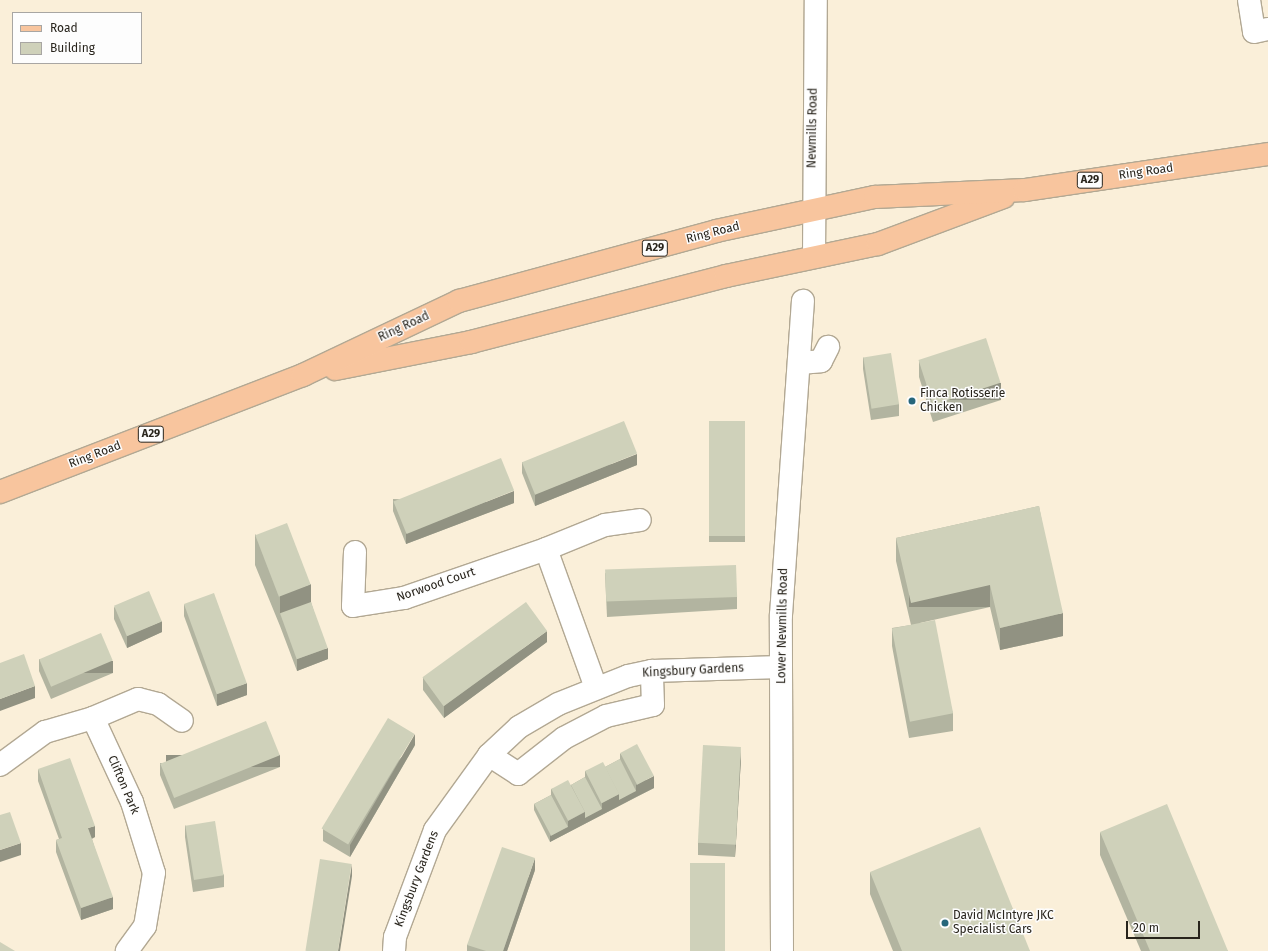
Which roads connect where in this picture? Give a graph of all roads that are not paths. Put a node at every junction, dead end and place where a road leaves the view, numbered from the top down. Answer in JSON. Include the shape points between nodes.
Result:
{"nodes":[{"id":1,"x":816,"y":0,"type":"edge"},
{"id":2,"x":1248,"y":0,"type":"edge"},
{"id":3,"x":1268,"y":29,"type":"edge"},
{"id":4,"x":1268,"y":154,"type":"edge"},
{"id":5,"x":1025,"y":190,"type":"junction"},
{"id":6,"x":813,"y":211,"type":"junction"},
{"id":7,"x":814,"y":257,"type":"junction"},
{"id":8,"x":803,"y":301,"type":"dead end"},
{"id":9,"x":828,"y":347,"type":"dead end"},
{"id":10,"x":800,"y":363,"type":"junction"},
{"id":11,"x":303,"y":375,"type":"junction"},
{"id":12,"x":0,"y":492,"type":"edge"},
{"id":13,"x":640,"y":520,"type":"dead end"},
{"id":14,"x":546,"y":549,"type":"junction"},
{"id":15,"x":354,"y":552,"type":"dead end"},
{"id":16,"x":781,"y":667,"type":"junction"},
{"id":17,"x":652,"y":671,"type":"junction"},
{"id":18,"x":596,"y":688,"type":"junction"},
{"id":19,"x":93,"y":718,"type":"junction"},
{"id":20,"x":182,"y":721,"type":"dead end"},
{"id":21,"x":489,"y":755,"type":"junction"},
{"id":22,"x":0,"y":765,"type":"edge"},
{"id":23,"x":127,"y":951,"type":"edge"},
{"id":24,"x":394,"y":951,"type":"edge"},
{"id":25,"x":782,"y":951,"type":"edge"}],
"edges":[{"from":1,"to":6,"type":"street","name":"Newmills Road"},
{"from":2,"to":3,"type":"street","via":[[1254,32]]},
{"from":4,"to":5,"type":"main road","name":"Ring Road","number":"A29"},
{"from":5,"to":6,"type":"main road","name":"Ring Road","number":"A29","via":[[875,197]]},
{"from":5,"to":7,"type":"main road","name":"Ring Road","number":"A29","via":[[878,244]]},
{"from":6,"to":7,"type":"street","name":"Newmills Road"},
{"from":6,"to":11,"type":"main road","name":"Ring Road","number":"A29","via":[[716,232],[459,301]]},
{"from":7,"to":11,"type":"main road","name":"Ring Road","number":"A29","via":[[471,342]]},
{"from":8,"to":10,"type":"street","name":"Lower Newmills Road"},
{"from":9,"to":10,"type":"street","via":[[821,361]]},
{"from":10,"to":16,"type":"street","name":"Lower Newmills Road","via":[[780,615]]},
{"from":11,"to":12,"type":"main road","name":"Ring Road","number":"A29"},
{"from":13,"to":14,"type":"street","name":"Norwood Court","via":[[605,525]]},
{"from":14,"to":15,"type":"street","name":"Norwood Court","via":[[404,598],[353,606]]},
{"from":14,"to":18,"type":"street"},
{"from":16,"to":17,"type":"street","name":"Kingsbury Gardens"},
{"from":16,"to":25,"type":"street","name":"Lower Newmills Road"},
{"from":17,"to":18,"type":"street","name":"Kingsbury Gardens"},
{"from":17,"to":21,"type":"street","via":[[653,705],[606,716],[564,738],[518,774]]},
{"from":18,"to":21,"type":"street","name":"Kingsbury Gardens","via":[[558,704],[520,727]]},
{"from":19,"to":20,"type":"street","via":[[138,700],[158,704]]},
{"from":19,"to":22,"type":"street","via":[[45,732]]},
{"from":19,"to":23,"type":"street","name":"Clifton Park","via":[[132,802],[154,873],[145,926]]},
{"from":21,"to":24,"type":"street","name":"Kingsbury Gardens","via":[[435,830],[395,937]]}]}
